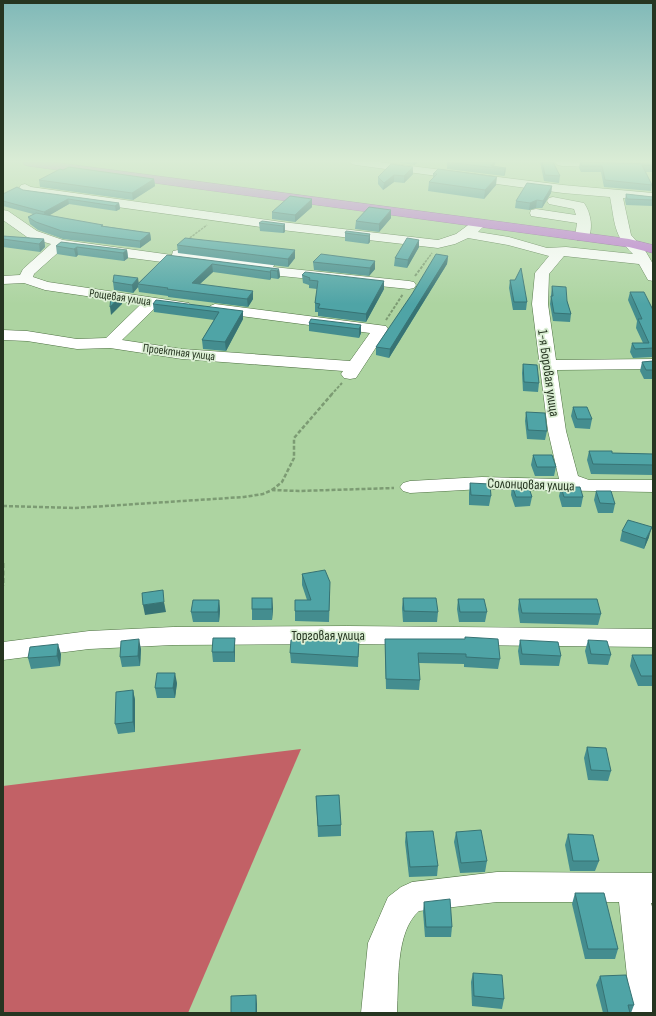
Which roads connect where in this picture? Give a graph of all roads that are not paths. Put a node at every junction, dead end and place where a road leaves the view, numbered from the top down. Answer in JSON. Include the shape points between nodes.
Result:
{"nodes":[{"id":1,"x":158,"y":209,"type":"edge"},
{"id":2,"x":380,"y":209,"type":"edge"},
{"id":3,"x":581,"y":209,"type":"edge"},
{"id":4,"x":616,"y":209,"type":"edge"},
{"id":5,"x":536,"y":213,"type":"dead end"},
{"id":6,"x":3,"y":214,"type":"edge"},
{"id":7,"x":584,"y":220,"type":"junction"},
{"id":8,"x":480,"y":223,"type":"junction"},
{"id":9,"x":21,"y":234,"type":"junction"},
{"id":10,"x":468,"y":234,"type":"junction"},
{"id":11,"x":582,"y":237,"type":"junction"},
{"id":12,"x":629,"y":243,"type":"junction"},
{"id":13,"x":59,"y":244,"type":"junction"},
{"id":14,"x":653,"y":244,"type":"edge"},
{"id":15,"x":558,"y":254,"type":"junction"},
{"id":16,"x":650,"y":263,"type":"edge"},
{"id":17,"x":25,"y":279,"type":"junction"},
{"id":18,"x":341,"y":279,"type":"junction"},
{"id":19,"x":3,"y":280,"type":"edge"},
{"id":20,"x":409,"y":285,"type":"dead end"},
{"id":21,"x":152,"y":302,"type":"junction"},
{"id":22,"x":3,"y":334,"type":"edge"},
{"id":23,"x":110,"y":343,"type":"junction"},
{"id":24,"x":653,"y":364,"type":"edge"},
{"id":25,"x":548,"y":365,"type":"junction"},
{"id":26,"x":353,"y":370,"type":"joint"},
{"id":27,"x":586,"y":486,"type":"junction"},
{"id":28,"x":653,"y":486,"type":"edge"},
{"id":29,"x":410,"y":487,"type":"road end"},
{"id":30,"x":653,"y":638,"type":"edge"},
{"id":31,"x":3,"y":651,"type":"edge"},
{"id":32,"x":643,"y":887,"type":"edge"},
{"id":33,"x":379,"y":1013,"type":"edge"},
{"id":34,"x":649,"y":1013,"type":"edge"}],
"edges":[{"from":1,"to":10,"type":"street","via":[[315,231],[438,244],[457,240]]},
{"from":2,"to":8,"type":"highway"},
{"from":3,"to":7,"type":"street"},
{"from":4,"to":12,"type":"street","via":[[624,236]]},
{"from":5,"to":7,"type":"street"},
{"from":6,"to":9,"type":"street"},
{"from":7,"to":11,"type":"street"},
{"from":8,"to":10,"type":"street"},
{"from":8,"to":11,"type":"highway"},
{"from":9,"to":13,"type":"street","via":[[32,234]]},
{"from":9,"to":18,"type":"street","via":[[53,235],[170,253],[299,268],[324,272]]},
{"from":10,"to":15,"type":"street","via":[[514,241],[534,249]]},
{"from":11,"to":12,"type":"highway"},
{"from":12,"to":14,"type":"highway"},
{"from":12,"to":16,"type":"highway"},
{"from":13,"to":17,"type":"street","via":[[28,272]]},
{"from":13,"to":18,"type":"street"},
{"from":15,"to":16,"type":"street","via":[[566,251]]},
{"from":15,"to":25,"type":"street","name":"1-я Боровая улица","via":[[542,273],[540,304]]},
{"from":17,"to":19,"type":"street","name":"Рощевая улица"},
{"from":17,"to":21,"type":"street","name":"Рощевая улица","via":[[44,286]]},
{"from":18,"to":20,"type":"street"},
{"from":21,"to":23,"type":"street"},
{"from":21,"to":26,"type":"street","name":"Рощевая улица","via":[[380,329]]},
{"from":22,"to":23,"type":"street","name":"Проектная улица","via":[[77,344]]},
{"from":23,"to":26,"type":"street","name":"Проектная улица","via":[[182,354]]},
{"from":24,"to":25,"type":"street"},
{"from":25,"to":27,"type":"street","name":"1-я Боровая улица","via":[[557,432],[569,479]]},
{"from":27,"to":28,"type":"street","name":"Солонцовая улица"},
{"from":27,"to":29,"type":"street","name":"Солонцовая улица","via":[[482,482]]},
{"from":30,"to":31,"type":"street","name":"Торговая улица","via":[[173,636],[89,640]]},
{"from":32,"to":33,"type":"street","via":[[497,887],[412,897],[399,908],[385,943]]},
{"from":32,"to":34,"type":"street","via":[[637,910]]}]}
